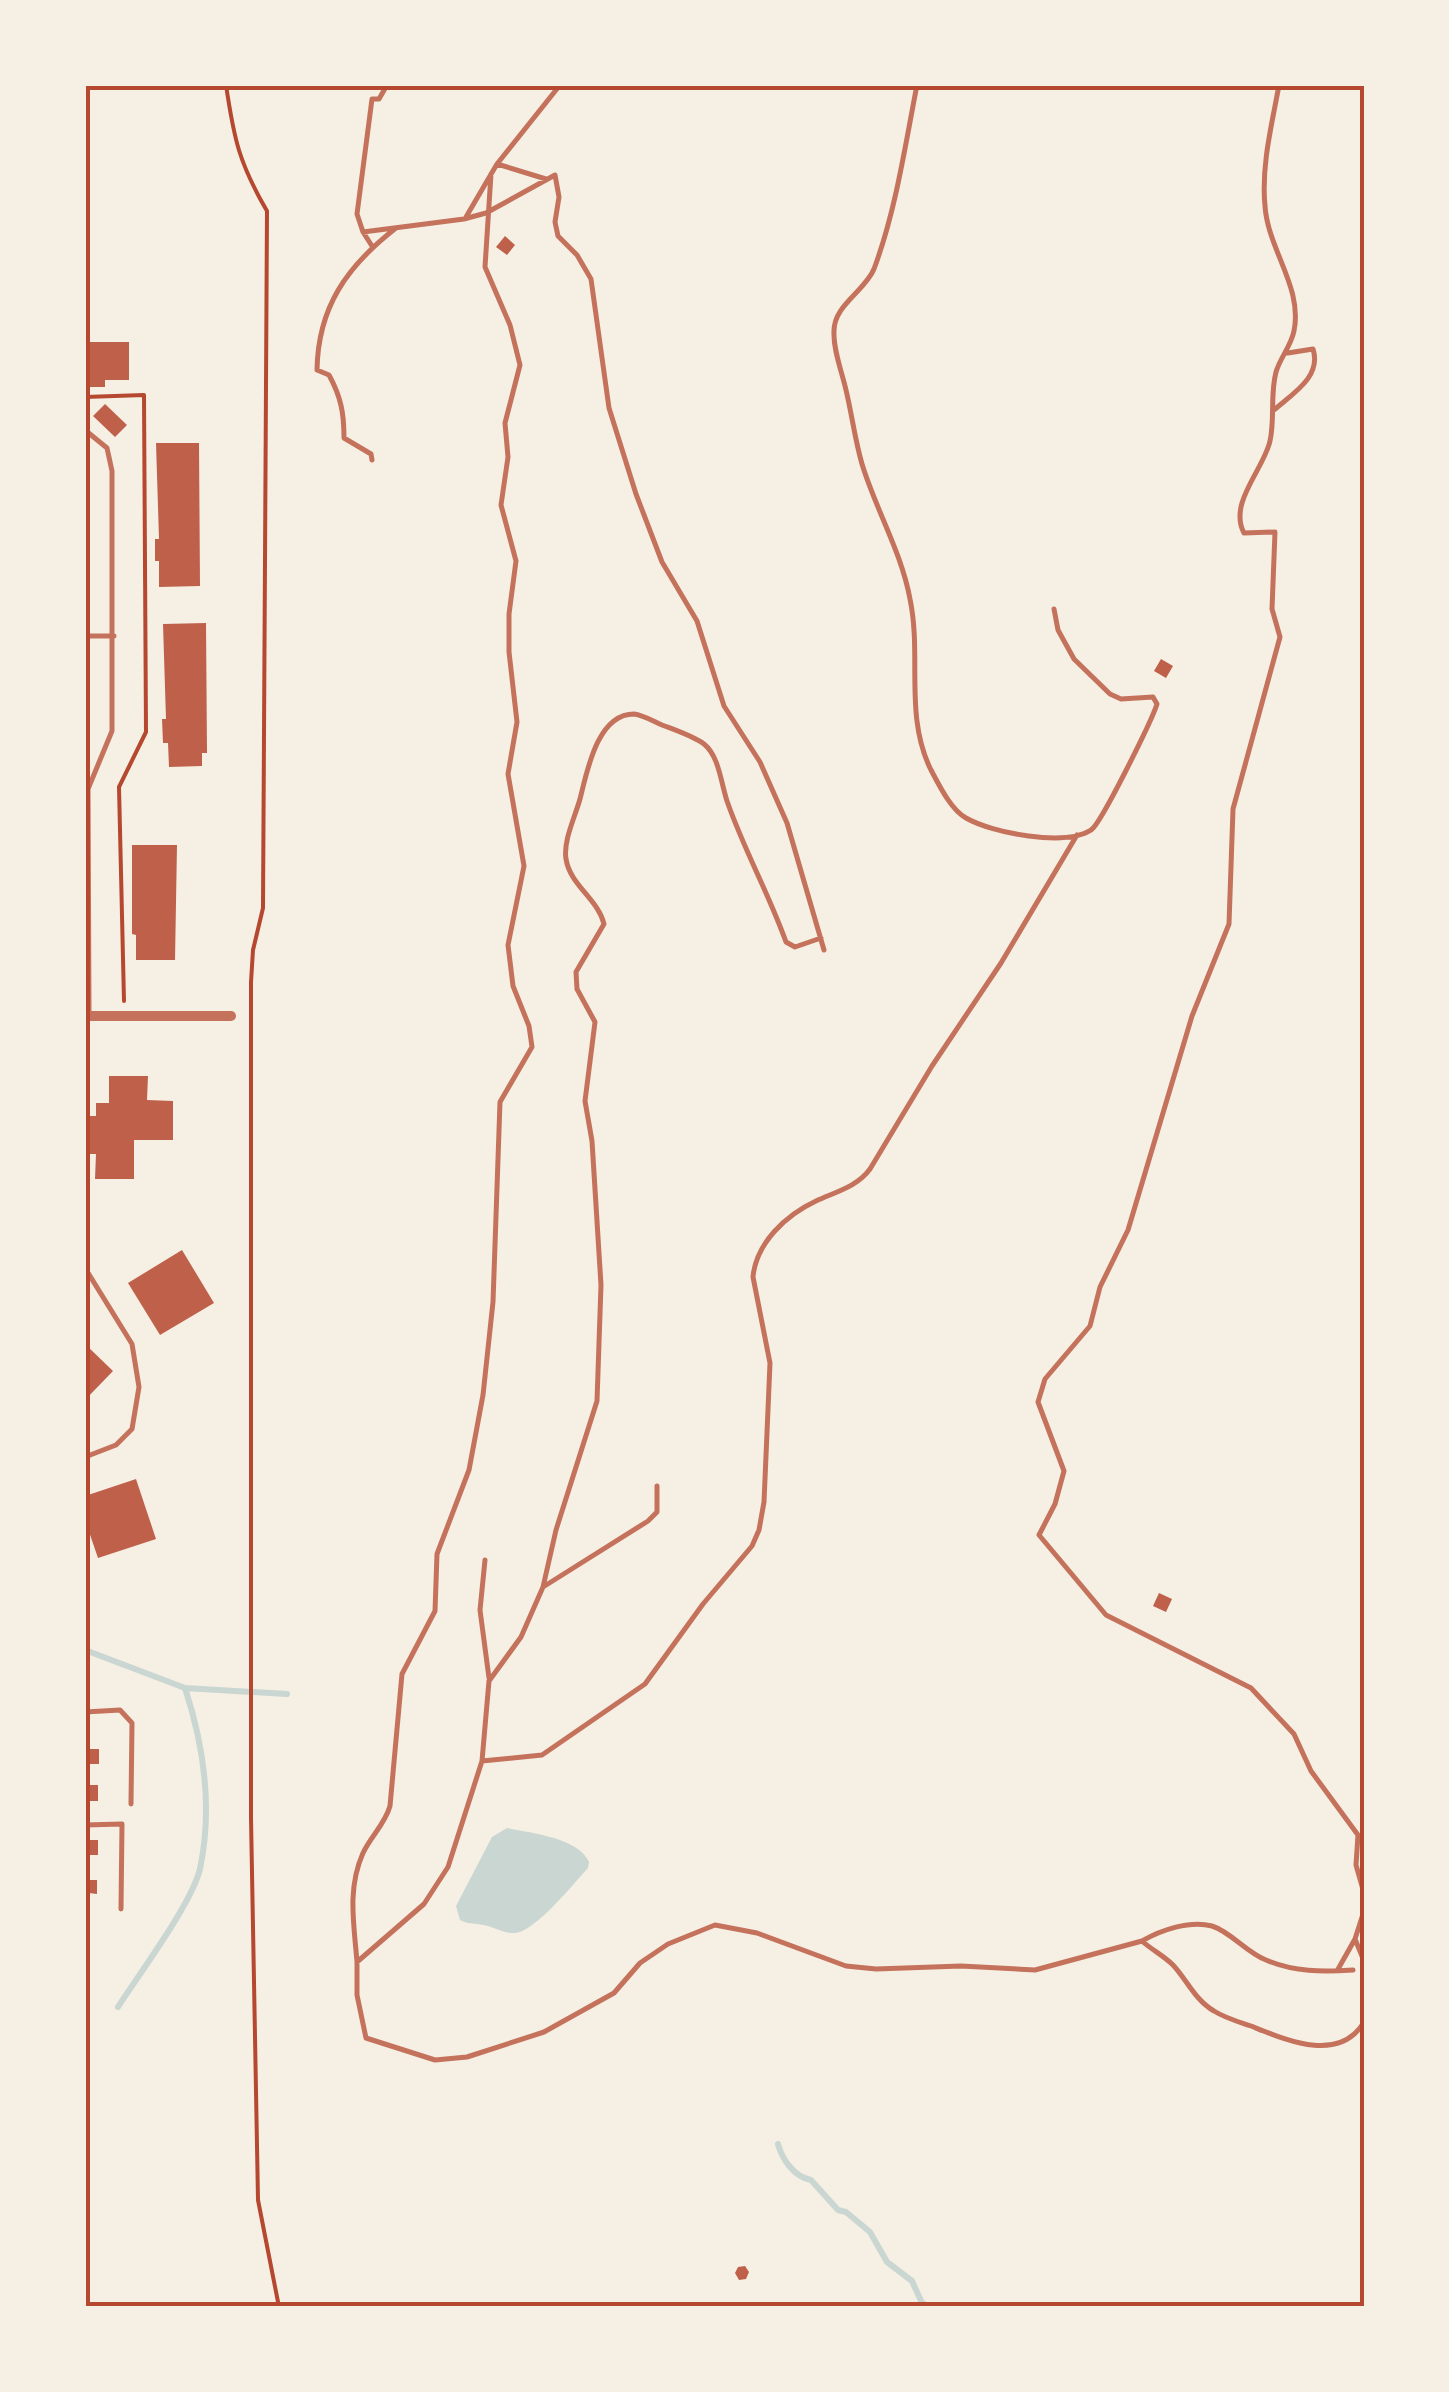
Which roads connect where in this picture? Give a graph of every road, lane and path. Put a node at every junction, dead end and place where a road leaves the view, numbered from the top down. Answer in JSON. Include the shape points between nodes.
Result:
{"nodes":[{"id":1,"x":226,"y":85,"type":"edge"},
{"id":2,"x":386,"y":85,"type":"edge"},
{"id":3,"x":560,"y":85,"type":"edge"},
{"id":4,"x":917,"y":85,"type":"edge"},
{"id":5,"x":1278,"y":85,"type":"edge"},
{"id":6,"x":498,"y":164,"type":"junction"},
{"id":7,"x":492,"y":174,"type":"junction"},
{"id":8,"x":546,"y":179,"type":"junction"},
{"id":9,"x":486,"y":212,"type":"junction"},
{"id":10,"x":464,"y":219,"type":"junction"},
{"id":11,"x":399,"y":226,"type":"junction"},
{"id":12,"x":363,"y":232,"type":"junction"},
{"id":13,"x":372,"y":246,"type":"junction"},
{"id":14,"x":1286,"y":353,"type":"junction"},
{"id":15,"x":85,"y":398,"type":"edge"},
{"id":16,"x":1272,"y":412,"type":"junction"},
{"id":17,"x":85,"y":430,"type":"edge"},
{"id":18,"x":372,"y":460,"type":"dead end"},
{"id":19,"x":1054,"y":609,"type":"dead end"},
{"id":20,"x":85,"y":636,"type":"edge"},
{"id":21,"x":114,"y":636,"type":"junction"},
{"id":22,"x":1077,"y":835,"type":"junction"},
{"id":23,"x":820,"y":938,"type":"junction"},
{"id":24,"x":824,"y":950,"type":"dead end"},
{"id":25,"x":87,"y":1016,"type":"edge"},
{"id":26,"x":124,"y":1016,"type":"junction"},
{"id":27,"x":231,"y":1016,"type":"dead end"},
{"id":28,"x":85,"y":1268,"type":"edge"},
{"id":29,"x":85,"y":1457,"type":"edge"},
{"id":30,"x":657,"y":1486,"type":"dead end"},
{"id":31,"x":485,"y":1560,"type":"dead end"},
{"id":32,"x":542,"y":1587,"type":"junction"},
{"id":33,"x":489,"y":1681,"type":"junction"},
{"id":34,"x":85,"y":1712,"type":"edge"},
{"id":35,"x":482,"y":1761,"type":"junction"},
{"id":36,"x":132,"y":1804,"type":"dead end"},
{"id":37,"x":85,"y":1825,"type":"edge"},
{"id":38,"x":1364,"y":1893,"type":"edge"},
{"id":39,"x":121,"y":1909,"type":"dead end"},
{"id":40,"x":1364,"y":1911,"type":"edge"},
{"id":41,"x":1355,"y":1939,"type":"junction"},
{"id":42,"x":1142,"y":1940,"type":"junction"},
{"id":43,"x":1364,"y":1961,"type":"edge"},
{"id":44,"x":357,"y":1962,"type":"junction"},
{"id":45,"x":1336,"y":1970,"type":"junction"},
{"id":46,"x":1352,"y":1970,"type":"dead end"},
{"id":47,"x":1364,"y":2022,"type":"edge"},
{"id":48,"x":278,"y":2307,"type":"edge"}],
"edges":[{"from":1,"to":48,"type":"path","via":[[244,171],[267,211],[263,908],[251,982],[252,1724],[258,2200]]},
{"from":2,"to":12,"type":"lane","via":[[372,99],[357,214]]},
{"from":3,"to":6,"type":"lane"},
{"from":4,"to":22,"type":"lane","via":[[872,274],[834,330],[862,463],[910,598],[918,730],[929,765],[963,817],[1016,836]]},
{"from":5,"to":14,"type":"lane","via":[[1264,206],[1297,310]]},
{"from":6,"to":7,"type":"lane"},
{"from":6,"to":8,"type":"lane"},
{"from":7,"to":9,"type":"lane"},
{"from":7,"to":10,"type":"lane"},
{"from":8,"to":9,"type":"lane"},
{"from":8,"to":23,"type":"lane","via":[[555,175],[558,182],[558,236],[587,270],[596,295],[609,408],[636,494],[662,562],[697,621],[724,706],[760,762],[786,823]]},
{"from":9,"to":10,"type":"lane"},
{"from":9,"to":44,"type":"lane","via":[[484,267],[520,365],[505,423],[501,505],[516,561],[509,652],[517,722],[508,774],[524,866],[508,945],[532,1047],[500,1102],[493,1302],[482,1395],[469,1470],[437,1554],[435,1611],[402,1674],[386,1818],[356,1872]]},
{"from":10,"to":11,"type":"lane"},
{"from":11,"to":12,"type":"lane"},
{"from":11,"to":13,"type":"lane"},
{"from":12,"to":13,"type":"lane"},
{"from":13,"to":18,"type":"lane","via":[[325,312],[317,370],[329,375],[344,407],[344,438]]},
{"from":14,"to":16,"type":"lane","via":[[1276,370]]},
{"from":14,"to":16,"type":"lane","via":[[1313,349],[1315,366]]},
{"from":15,"to":26,"type":"path","via":[[144,395],[146,732],[119,787]]},
{"from":16,"to":38,"type":"lane","via":[[1272,437],[1240,509],[1240,528],[1275,532],[1272,609],[1280,637],[1233,809],[1228,924],[1090,1326],[1045,1379],[1038,1402],[1064,1472],[1039,1535],[1106,1615],[1251,1688],[1294,1734],[1311,1772],[1358,1835],[1356,1866]]},
{"from":17,"to":21,"type":"lane","via":[[107,448],[112,471]]},
{"from":19,"to":22,"type":"lane","via":[[1074,659],[1110,694],[1157,701],[1108,807],[1094,828]]},
{"from":20,"to":21,"type":"lane"},
{"from":21,"to":25,"type":"lane","via":[[112,731],[88,790]]},
{"from":22,"to":35,"type":"lane","via":[[870,1170],[789,1218],[754,1264],[770,1363],[764,1502],[752,1546],[635,1692],[542,1754]]},
{"from":23,"to":24,"type":"lane"},
{"from":23,"to":32,"type":"lane","via":[[795,947],[786,942],[703,743],[641,716],[617,719],[592,756],[565,853],[568,870],[604,924],[576,972],[577,989],[596,1022],[585,1101],[602,1285],[597,1401]]},
{"from":25,"to":26,"type":"street"},
{"from":26,"to":27,"type":"street"},
{"from":28,"to":29,"type":"lane","via":[[132,1344],[138,1387],[132,1429],[116,1446]]},
{"from":30,"to":32,"type":"lane","via":[[656,1512],[648,1521]]},
{"from":31,"to":33,"type":"lane","via":[[480,1610]]},
{"from":32,"to":33,"type":"lane","via":[[521,1637]]},
{"from":33,"to":35,"type":"lane"},
{"from":34,"to":36,"type":"lane","via":[[120,1710],[132,1723]]},
{"from":35,"to":44,"type":"lane","via":[[434,1892]]},
{"from":37,"to":39,"type":"lane","via":[[122,1824]]},
{"from":40,"to":41,"type":"lane"},
{"from":41,"to":43,"type":"lane"},
{"from":41,"to":45,"type":"lane"},
{"from":42,"to":44,"type":"lane","via":[[1034,1970],[876,1968],[846,1966],[757,1932],[714,1925],[668,1944],[640,1963],[614,1994],[544,2032],[451,2060],[366,2038]]},
{"from":42,"to":45,"type":"lane","via":[[1184,1926],[1212,1926],[1263,1960],[1296,1970]]},
{"from":42,"to":47,"type":"lane","via":[[1213,2011],[1294,2044],[1340,2042]]},
{"from":45,"to":46,"type":"lane"}]}
